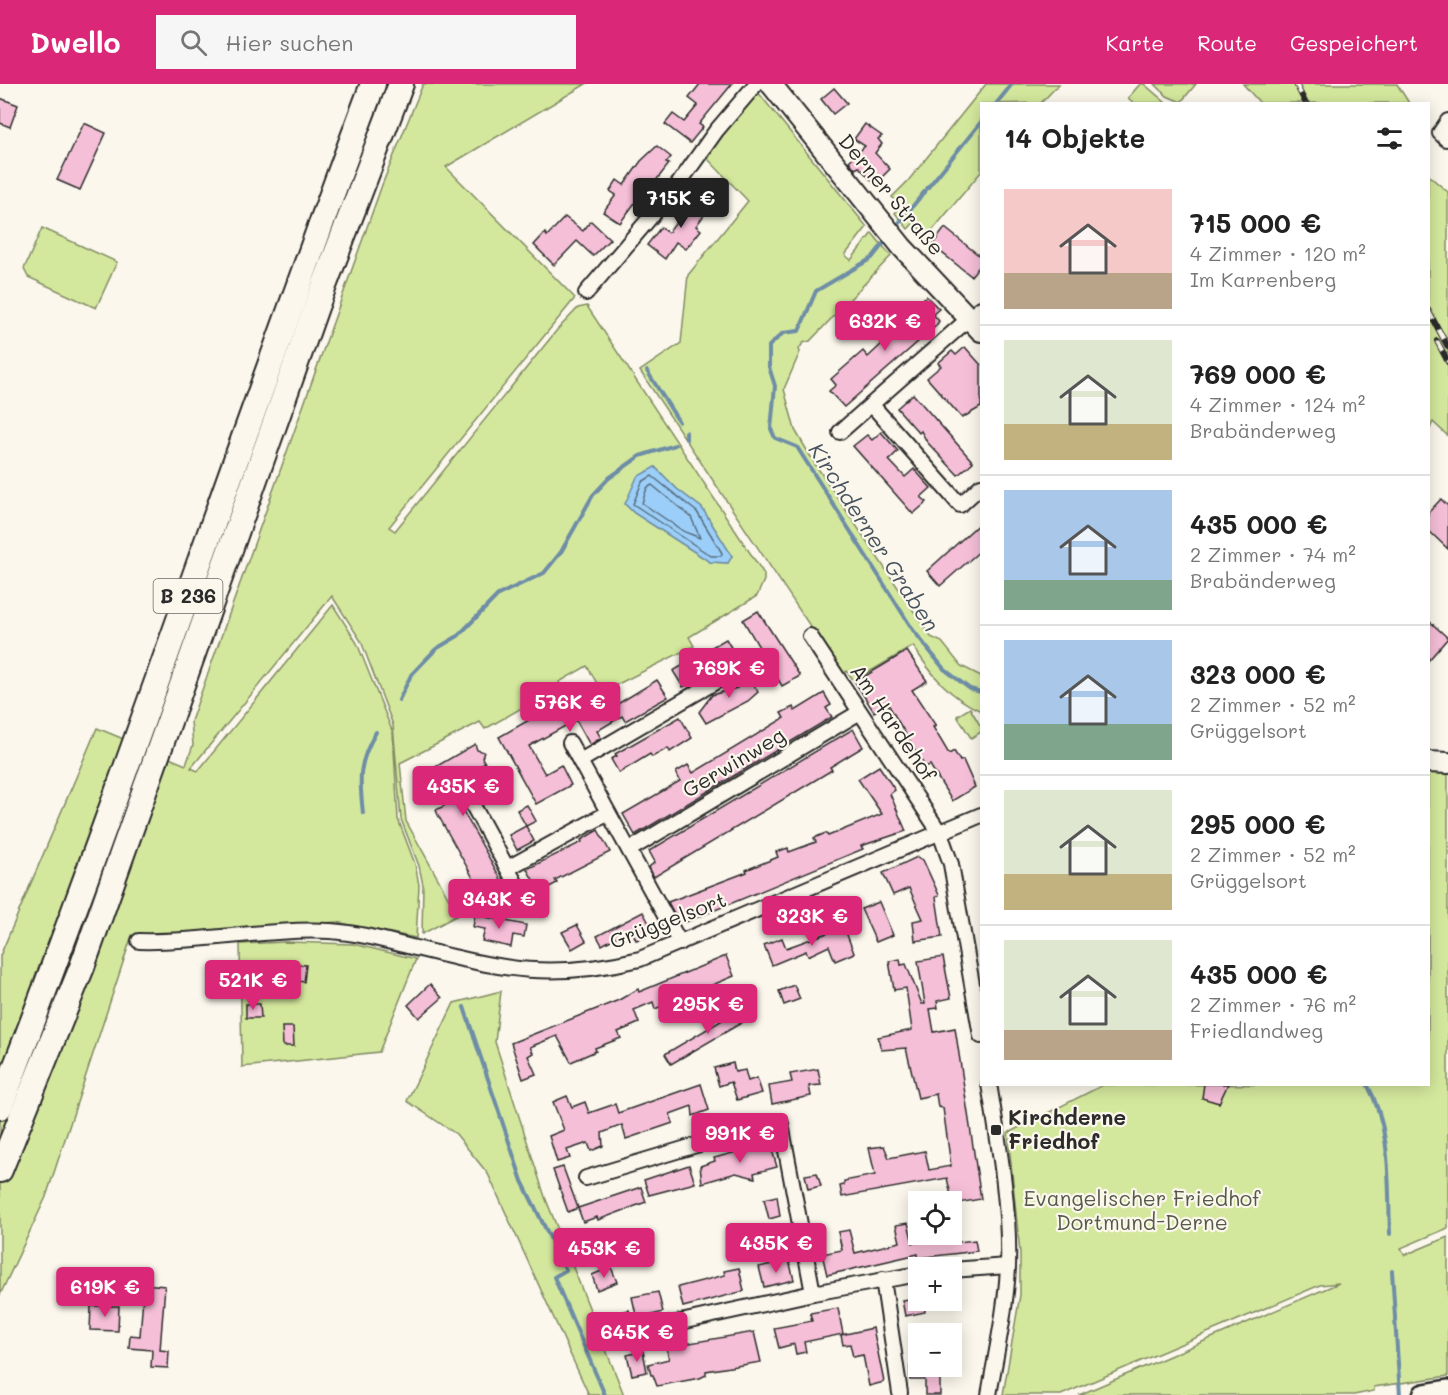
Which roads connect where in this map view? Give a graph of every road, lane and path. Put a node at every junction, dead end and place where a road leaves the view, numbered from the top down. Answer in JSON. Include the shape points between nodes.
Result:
{"nodes":[{"id":1,"x":373,"y":84,"type":"edge"},
{"id":2,"x":401,"y":84,"type":"edge"},
{"id":3,"x":756,"y":84,"type":"edge"},
{"id":4,"x":779,"y":87,"type":"edge"},
{"id":5,"x":1448,"y":121,"type":"edge"},
{"id":6,"x":1446,"y":139,"type":"dead end"},
{"id":7,"x":586,"y":293,"type":"dead end"},
{"id":8,"x":977,"y":319,"type":"edge"},
{"id":9,"x":872,"y":405,"type":"junction"},
{"id":10,"x":840,"y":432,"type":"dead end"},
{"id":11,"x":980,"y":487,"type":"edge"},
{"id":12,"x":810,"y":636,"type":"dead end"},
{"id":13,"x":751,"y":661,"type":"dead end"},
{"id":14,"x":860,"y":712,"type":"junction"},
{"id":15,"x":570,"y":743,"type":"dead end"},
{"id":16,"x":580,"y":761,"type":"junction"},
{"id":17,"x":1430,"y":762,"type":"edge"},
{"id":18,"x":1448,"y":763,"type":"edge"},
{"id":19,"x":464,"y":789,"type":"dead end"},
{"id":20,"x":608,"y":813,"type":"junction"},
{"id":21,"x":980,"y":815,"type":"edge"},
{"id":22,"x":940,"y":834,"type":"junction"},
{"id":23,"x":629,"y":850,"type":"junction"},
{"id":24,"x":508,"y":868,"type":"junction"},
{"id":25,"x":518,"y":888,"type":"dead end"},
{"id":26,"x":139,"y":942,"type":"dead end"},
{"id":27,"x":680,"y":943,"type":"junction"},
{"id":28,"x":980,"y":1030,"type":"edge"},
{"id":29,"x":989,"y":1086,"type":"edge"},
{"id":30,"x":0,"y":1107,"type":"edge"},
{"id":31,"x":0,"y":1170,"type":"edge"},
{"id":32,"x":586,"y":1178,"type":"dead end"},
{"id":33,"x":1008,"y":1266,"type":"junction"},
{"id":34,"x":962,"y":1269,"type":"edge"},
{"id":35,"x":908,"y":1275,"type":"edge"},
{"id":36,"x":883,"y":1279,"type":"junction"},
{"id":37,"x":813,"y":1293,"type":"junction"},
{"id":38,"x":649,"y":1329,"type":"dead end"},
{"id":39,"x":1448,"y":1391,"type":"edge"},
{"id":40,"x":900,"y":1393,"type":"dead end"},
{"id":41,"x":989,"y":1395,"type":"edge"},
{"id":42,"x":1424,"y":1395,"type":"edge"}],
"edges":[{"from":1,"to":30,"type":"highway","number":"B 236","via":[[70,925]]},
{"from":2,"to":31,"type":"highway","number":"B 236","via":[[320,297],[82,967]]},
{"from":3,"to":7,"type":"street","via":[[677,186]]},
{"from":4,"to":8,"type":"main road","name":"Derner Straße","via":[[898,243]]},
{"from":5,"to":6,"type":"street","via":[[1440,133]]},
{"from":8,"to":9,"type":"street"},
{"from":9,"to":10,"type":"street"},
{"from":9,"to":11,"type":"street","via":[[960,505]]},
{"from":12,"to":14,"type":"street","name":"Am Hardehof"},
{"from":13,"to":16,"type":"street"},
{"from":14,"to":22,"type":"street","name":"Am Hardehof"},
{"from":14,"to":23,"type":"street","name":"Gerwinweg"},
{"from":15,"to":16,"type":"street"},
{"from":16,"to":20,"type":"street"},
{"from":17,"to":18,"type":"main road"},
{"from":19,"to":24,"type":"street"},
{"from":20,"to":23,"type":"street"},
{"from":20,"to":24,"type":"street"},
{"from":21,"to":22,"type":"street","name":"Grüggelsort"},
{"from":22,"to":27,"type":"street","name":"Grüggelsort"},
{"from":22,"to":28,"type":"street","name":"Am Hardehof","via":[[951,864]]},
{"from":23,"to":27,"type":"street"},
{"from":24,"to":25,"type":"street"},
{"from":26,"to":27,"type":"street","name":"Grüggelsort","via":[[330,931],[507,968],[553,972],[619,964]]},
{"from":29,"to":33,"type":"street","via":[[1007,1208]]},
{"from":32,"to":37,"type":"street","via":[[782,1124]]},
{"from":33,"to":34,"type":"street"},
{"from":33,"to":41,"type":"street"},
{"from":35,"to":36,"type":"street"},
{"from":36,"to":37,"type":"street"},
{"from":36,"to":40,"type":"street"},
{"from":37,"to":38,"type":"street"},
{"from":39,"to":42,"type":"main road"}]}
